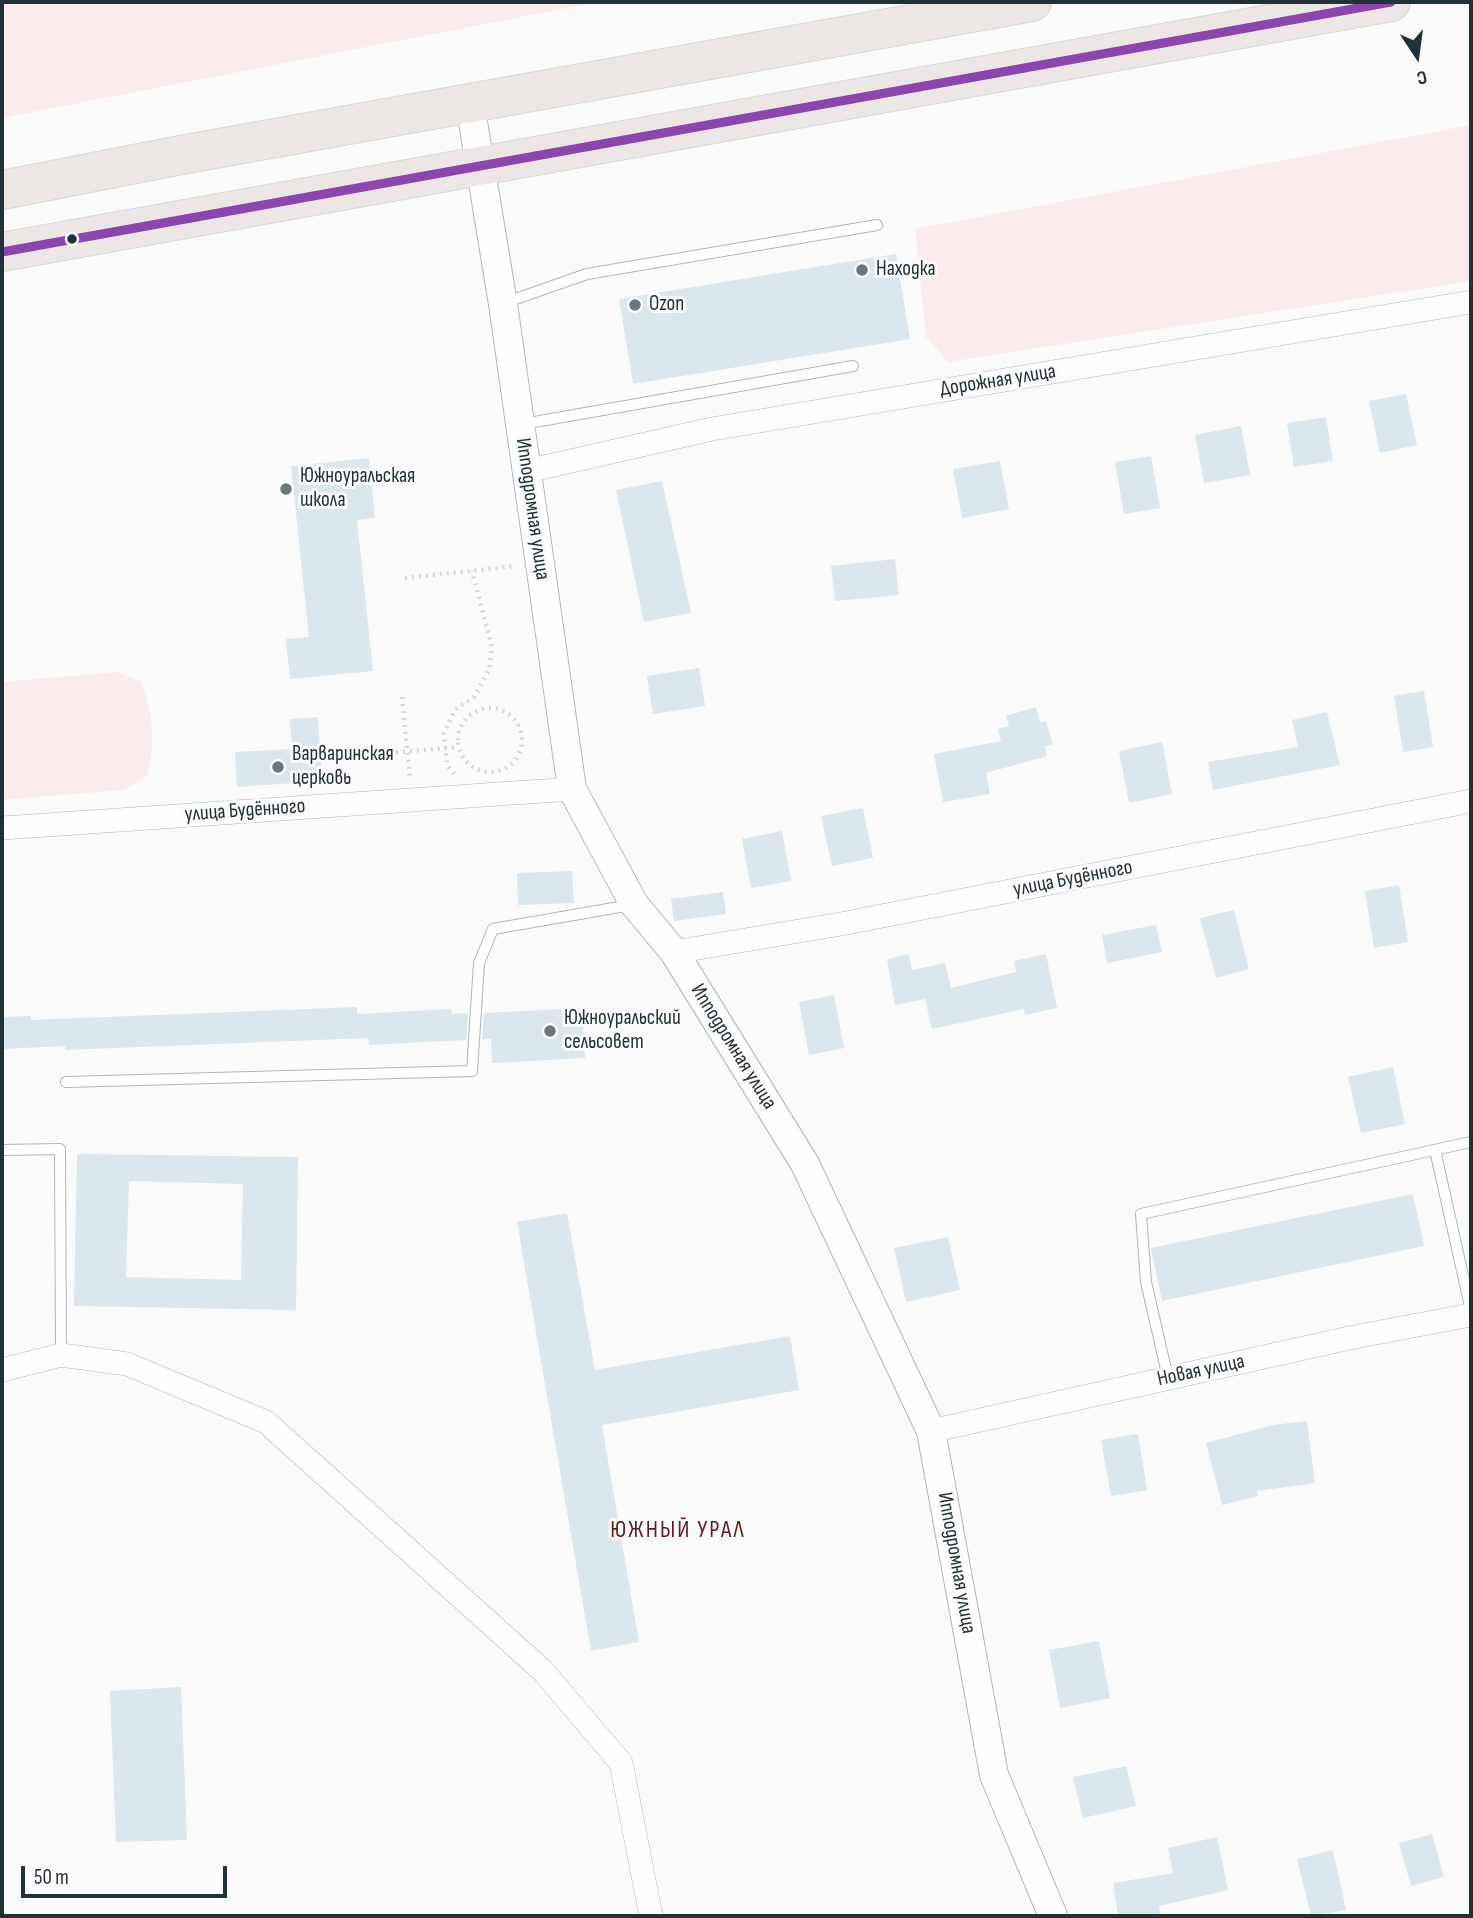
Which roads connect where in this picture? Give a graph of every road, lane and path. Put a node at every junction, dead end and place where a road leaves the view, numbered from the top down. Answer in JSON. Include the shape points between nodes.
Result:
{"nodes":[{"id":1,"x":1032,"y":2,"type":"edge"},
{"id":2,"x":1391,"y":2,"type":"edge"},
{"id":3,"x":470,"y":104,"type":"junction"},
{"id":4,"x":480,"y":165,"type":"junction"},
{"id":5,"x":2,"y":190,"type":"edge"},
{"id":6,"x":877,"y":225,"type":"dead end"},
{"id":7,"x":2,"y":252,"type":"edge"},
{"id":8,"x":1471,"y":302,"type":"edge"},
{"id":9,"x":503,"y":304,"type":"junction"},
{"id":10,"x":853,"y":366,"type":"dead end"},
{"id":11,"x":520,"y":425,"type":"junction"},
{"id":12,"x":527,"y":471,"type":"junction"},
{"id":13,"x":540,"y":564,"type":"junction"},
{"id":14,"x":472,"y":571,"type":"junction"},
{"id":15,"x":405,"y":578,"type":"dead end"},
{"id":16,"x":402,"y":697,"type":"dead end"},
{"id":17,"x":458,"y":747,"type":"junction"},
{"id":18,"x":445,"y":748,"type":"junction"},
{"id":19,"x":408,"y":751,"type":"junction"},
{"id":20,"x":389,"y":753,"type":"dead end"},
{"id":21,"x":572,"y":789,"type":"junction"},
{"id":22,"x":483,"y":795,"type":"junction"},
{"id":23,"x":412,"y":800,"type":"junction"},
{"id":24,"x":1471,"y":801,"type":"edge"},
{"id":25,"x":2,"y":828,"type":"edge"},
{"id":26,"x":634,"y":904,"type":"junction"},
{"id":27,"x":674,"y":952,"type":"junction"},
{"id":28,"x":66,"y":1082,"type":"dead end"},
{"id":29,"x":1471,"y":1142,"type":"edge"},
{"id":30,"x":2,"y":1150,"type":"edge"},
{"id":31,"x":1435,"y":1150,"type":"junction"},
{"id":32,"x":1471,"y":1313,"type":"edge"},
{"id":33,"x":61,"y":1355,"type":"junction"},
{"id":34,"x":2,"y":1370,"type":"edge"},
{"id":35,"x":1168,"y":1378,"type":"junction"},
{"id":36,"x":931,"y":1431,"type":"junction"},
{"id":37,"x":651,"y":1916,"type":"edge"},
{"id":38,"x":1053,"y":1916,"type":"edge"}],
"edges":[{"from":1,"to":3,"type":"highway"},
{"from":2,"to":4,"type":"highway"},
{"from":3,"to":4,"type":"street","name":"Ипподромная улица"},
{"from":3,"to":5,"type":"highway"},
{"from":4,"to":7,"type":"highway"},
{"from":4,"to":9,"type":"street","name":"Ипподромная улица"},
{"from":6,"to":9,"type":"lane","via":[[587,274]]},
{"from":8,"to":12,"type":"street","name":"Дорожная улица","via":[[712,429]]},
{"from":9,"to":11,"type":"street","name":"Ипподромная улица"},
{"from":10,"to":11,"type":"lane"},
{"from":11,"to":12,"type":"street","name":"Ипподромная улица"},
{"from":12,"to":13,"type":"street","name":"Ипподромная улица"},
{"from":13,"to":14,"type":"path"},
{"from":13,"to":21,"type":"street","name":"Ипподромная улица"},
{"from":14,"to":15,"type":"path"},
{"from":14,"to":18,"type":"path","via":[[492,647],[489,670],[474,697],[455,710],[444,733]]},
{"from":16,"to":19,"type":"path"},
{"from":17,"to":17,"type":"path","via":[[469,764],[498,771],[516,758],[522,737],[513,717],[484,708],[460,726]]},
{"from":17,"to":18,"type":"path"},
{"from":18,"to":19,"type":"path"},
{"from":18,"to":22,"type":"path","via":[[447,765],[457,778]]},
{"from":19,"to":20,"type":"path"},
{"from":19,"to":23,"type":"path"},
{"from":21,"to":22,"type":"street","name":"улица Будённого"},
{"from":21,"to":26,"type":"street","name":"Ипподромная улица"},
{"from":22,"to":23,"type":"street","name":"улица Будённого"},
{"from":23,"to":25,"type":"street","name":"улица Будённого"},
{"from":24,"to":27,"type":"street","name":"улица Будённого","via":[[841,924]]},
{"from":26,"to":27,"type":"street","name":"Ипподромная улица"},
{"from":26,"to":28,"type":"lane","via":[[494,929],[479,962],[472,1071]]},
{"from":27,"to":36,"type":"street","name":"Ипподромная улица","via":[[805,1164]]},
{"from":29,"to":31,"type":"lane"},
{"from":30,"to":33,"type":"lane","via":[[60,1149]]},
{"from":31,"to":32,"type":"lane"},
{"from":31,"to":35,"type":"lane","via":[[1141,1214],[1146,1282]]},
{"from":32,"to":35,"type":"street","name":"Новая улица"},
{"from":33,"to":34,"type":"street"},
{"from":33,"to":37,"type":"street","via":[[127,1364],[266,1422],[543,1671],[621,1763]]},
{"from":35,"to":36,"type":"street","name":"Новая улица"},
{"from":36,"to":38,"type":"street","name":"Ипподромная улица","via":[[995,1775]]}]}
